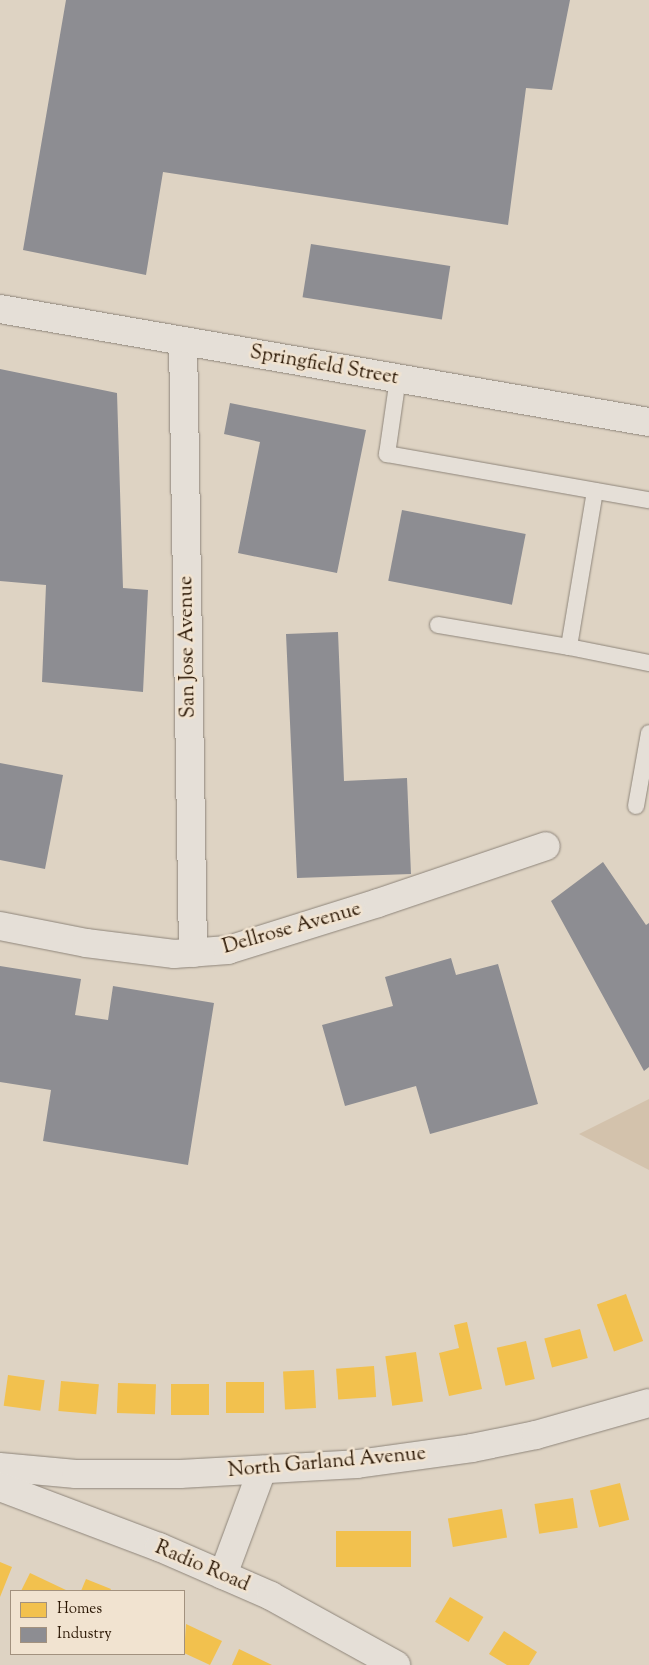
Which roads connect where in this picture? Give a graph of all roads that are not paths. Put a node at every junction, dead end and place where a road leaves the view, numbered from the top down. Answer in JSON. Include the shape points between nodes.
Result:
{"nodes":[{"id":1,"x":0,"y":309,"type":"edge"},
{"id":2,"x":183,"y":341,"type":"junction"},
{"id":3,"x":398,"y":378,"type":"junction"},
{"id":4,"x":649,"y":422,"type":"edge"},
{"id":5,"x":595,"y":491,"type":"junction"},
{"id":6,"x":649,"y":500,"type":"edge"},
{"id":7,"x":438,"y":625,"type":"dead end"},
{"id":8,"x":569,"y":647,"type":"junction"},
{"id":9,"x":649,"y":663,"type":"edge"},
{"id":10,"x":649,"y":733,"type":"edge"},
{"id":11,"x":636,"y":806,"type":"dead end"},
{"id":12,"x":546,"y":846,"type":"dead end"},
{"id":13,"x":0,"y":926,"type":"edge"},
{"id":14,"x":193,"y":953,"type":"junction"},
{"id":15,"x":649,"y":1403,"type":"edge"},
{"id":16,"x":0,"y":1467,"type":"edge"},
{"id":17,"x":262,"y":1470,"type":"junction"},
{"id":18,"x":0,"y":1487,"type":"edge"},
{"id":19,"x":223,"y":1575,"type":"junction"},
{"id":20,"x":396,"y":1665,"type":"edge"}],
"edges":[{"from":1,"to":2,"type":"street","name":"Springfield Street"},
{"from":2,"to":3,"type":"street","name":"Springfield Street"},
{"from":2,"to":14,"type":"street","name":"San Jose Avenue"},
{"from":3,"to":4,"type":"street","name":"Springfield Street"},
{"from":3,"to":5,"type":"lane","via":[[387,454]]},
{"from":5,"to":6,"type":"lane"},
{"from":5,"to":8,"type":"lane"},
{"from":7,"to":8,"type":"lane"},
{"from":8,"to":9,"type":"lane"},
{"from":10,"to":11,"type":"lane"},
{"from":12,"to":14,"type":"street","name":"Dellrose Avenue","via":[[228,950]]},
{"from":13,"to":14,"type":"street","name":"Dellrose Avenue","via":[[86,943],[174,954]]},
{"from":15,"to":17,"type":"street","name":"North Garland Avenue","via":[[536,1435],[472,1448],[357,1464]]},
{"from":16,"to":17,"type":"street","name":"North Garland Avenue","via":[[76,1474]]},
{"from":17,"to":19,"type":"street"},
{"from":18,"to":19,"type":"street","name":"Radio Road","via":[[159,1547]]},
{"from":19,"to":20,"type":"street","name":"Radio Road","via":[[271,1596]]}]}
